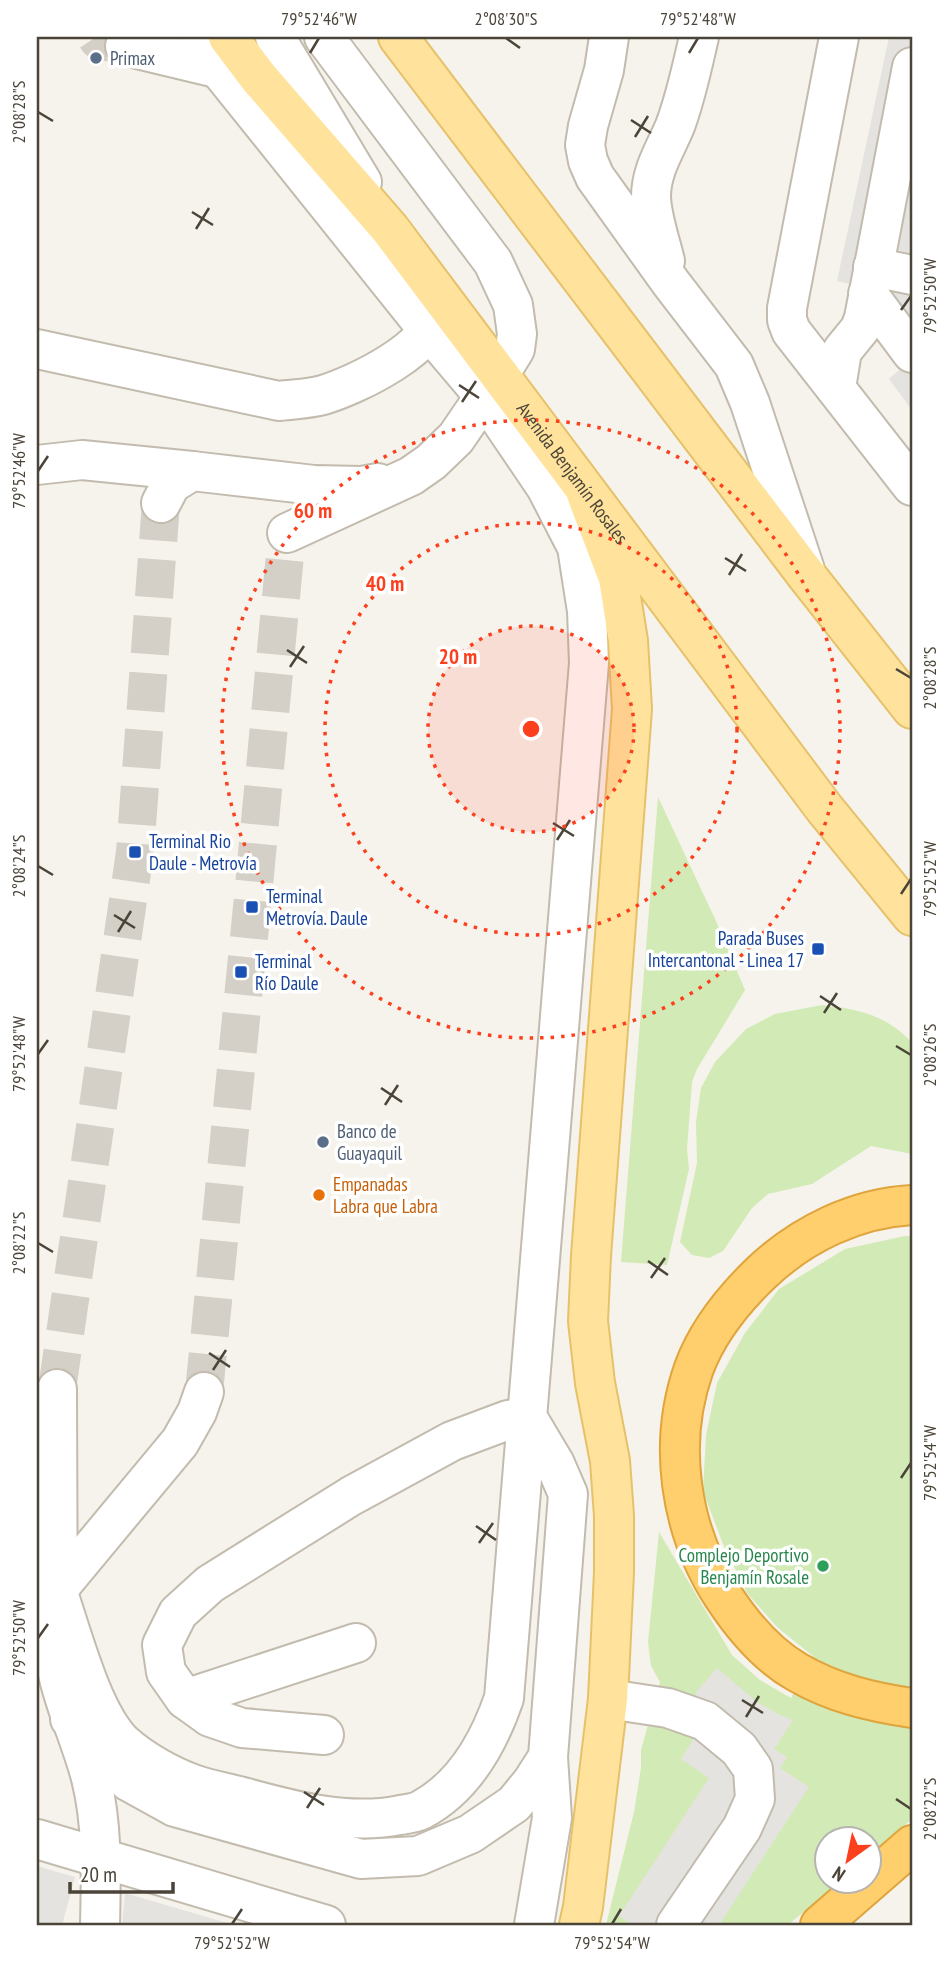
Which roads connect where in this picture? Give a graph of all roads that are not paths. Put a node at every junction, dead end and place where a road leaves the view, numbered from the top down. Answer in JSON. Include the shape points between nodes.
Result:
{"nodes":[{"id":1,"x":197,"y":37,"type":"edge"},
{"id":2,"x":275,"y":37,"type":"edge"},
{"id":3,"x":324,"y":37,"type":"edge"},
{"id":4,"x":398,"y":37,"type":"edge"},
{"id":5,"x":609,"y":37,"type":"edge"},
{"id":6,"x":699,"y":37,"type":"edge"},
{"id":7,"x":839,"y":37,"type":"edge"},
{"id":8,"x":125,"y":46,"type":"tunnel mouth"},
{"id":9,"x":224,"y":53,"type":"edge"},
{"id":10,"x":912,"y":67,"type":"edge"},
{"id":11,"x":390,"y":229,"type":"junction"},
{"id":12,"x":912,"y":275,"type":"edge"},
{"id":13,"x":871,"y":280,"type":"junction"},
{"id":14,"x":671,"y":283,"type":"junction"},
{"id":15,"x":438,"y":293,"type":"junction"},
{"id":16,"x":429,"y":331,"type":"junction"},
{"id":17,"x":37,"y":349,"type":"edge"},
{"id":18,"x":912,"y":353,"type":"edge"},
{"id":19,"x":492,"y":386,"type":"junction"},
{"id":20,"x":836,"y":388,"type":"junction"},
{"id":21,"x":37,"y":465,"type":"edge"},
{"id":22,"x":192,"y":471,"type":"junction"},
{"id":23,"x":411,"y":476,"type":"junction"},
{"id":24,"x":912,"y":486,"type":"edge"},
{"id":25,"x":586,"y":494,"type":"junction"},
{"id":26,"x":161,"y":503,"type":"tunnel mouth"},
{"id":27,"x":287,"y":533,"type":"dead end"},
{"id":28,"x":807,"y":576,"type":"junction"},
{"id":29,"x":865,"y":650,"type":"junction"},
{"id":30,"x":912,"y":678,"type":"edge"},
{"id":31,"x":912,"y":709,"type":"edge"},
{"id":32,"x":912,"y":916,"type":"edge"},
{"id":33,"x":912,"y":1205,"type":"edge"},
{"id":34,"x":57,"y":1389,"type":"tunnel mouth"},
{"id":35,"x":204,"y":1392,"type":"tunnel mouth"},
{"id":36,"x":527,"y":1417,"type":"junction"},
{"id":37,"x":47,"y":1592,"type":"edge"},
{"id":38,"x":356,"y":1643,"type":"dead end"},
{"id":39,"x":185,"y":1699,"type":"junction"},
{"id":40,"x":608,"y":1699,"type":"junction"},
{"id":41,"x":912,"y":1708,"type":"edge"},
{"id":42,"x":71,"y":1719,"type":"junction"},
{"id":43,"x":324,"y":1735,"type":"dead end"},
{"id":44,"x":548,"y":1757,"type":"junction"},
{"id":45,"x":37,"y":1839,"type":"edge"},
{"id":46,"x":912,"y":1845,"type":"edge"},
{"id":47,"x":101,"y":1859,"type":"junction"},
{"id":48,"x":827,"y":1919,"type":"edge"},
{"id":49,"x":100,"y":1925,"type":"edge"},
{"id":50,"x":326,"y":1925,"type":"edge"},
{"id":51,"x":534,"y":1925,"type":"edge"},
{"id":52,"x":579,"y":1925,"type":"edge"},
{"id":53,"x":676,"y":1925,"type":"edge"}],
"edges":[{"from":1,"to":9,"type":"lane","name":"Avenida Benjamín Rosales"},
{"from":2,"to":11,"type":"lane"},
{"from":3,"to":19,"type":"lane","via":[[504,282],[517,334],[515,349]]},
{"from":4,"to":28,"type":"main road"},
{"from":5,"to":14,"type":"lane","via":[[588,126],[588,161]]},
{"from":6,"to":14,"type":"lane","via":[[688,88],[659,157],[651,195]]},
{"from":7,"to":20,"type":"lane","via":[[787,308],[791,331]]},
{"from":8,"to":9,"type":"lane"},
{"from":9,"to":11,"type":"main road","name":"Avenida Benjamín Rosales","via":[[260,78]]},
{"from":9,"to":16,"type":"lane","name":"Avenida Benjamín Rosales"},
{"from":10,"to":13,"type":"lane"},
{"from":11,"to":15,"type":"main road","name":"Avenida Benjamín Rosales"},
{"from":12,"to":13,"type":"lane"},
{"from":13,"to":18,"type":"lane"},
{"from":13,"to":20,"type":"lane","via":[[860,329],[842,351]]},
{"from":14,"to":28,"type":"lane","via":[[734,365]]},
{"from":15,"to":16,"type":"lane","via":[[438,314]]},
{"from":15,"to":19,"type":"main road","name":"Avenida Benjamín Rosales"},
{"from":16,"to":17,"type":"lane","via":[[396,361],[356,383],[320,396],[279,401]]},
{"from":16,"to":19,"type":"lane","name":"Avenida Benjamín Rosales"},
{"from":19,"to":23,"type":"lane","via":[[456,438]]},
{"from":19,"to":25,"type":"main road","name":"Avenida Benjamín Rosales"},
{"from":19,"to":36,"type":"lane","via":[[577,547],[589,663]]},
{"from":20,"to":24,"type":"lane"},
{"from":21,"to":22,"type":"lane","via":[[82,460]]},
{"from":22,"to":23,"type":"lane","via":[[314,485],[362,486]]},
{"from":22,"to":26,"type":"lane","via":[[171,484]]},
{"from":23,"to":27,"type":"lane"},
{"from":25,"to":32,"type":"main road","name":"Avenida Benjamín Rosales","via":[[824,808]]},
{"from":25,"to":40,"type":"main road","via":[[618,578],[632,709],[589,1321],[614,1516]]},
{"from":28,"to":29,"type":"main road"},
{"from":29,"to":30,"type":"lane"},
{"from":29,"to":31,"type":"main road"},
{"from":33,"to":41,"type":"highway","via":[[855,1216],[816,1233],[779,1256],[745,1289],[695,1366],[683,1408],[680,1450],[691,1530],[710,1576],[735,1615],[794,1671],[842,1693]]},
{"from":34,"to":37,"type":"lane"},
{"from":35,"to":37,"type":"lane","via":[[180,1442]]},
{"from":36,"to":37,"type":"lane","via":[[504,1698],[484,1747],[467,1770],[419,1811],[382,1819],[289,1810],[191,1784],[151,1762],[124,1743],[100,1712]]},
{"from":36,"to":39,"type":"lane","via":[[452,1441],[351,1496],[210,1584],[178,1612],[162,1645],[166,1672]]},
{"from":36,"to":44,"type":"lane","via":[[568,1494]]},
{"from":37,"to":42,"type":"lane","via":[[58,1674]]},
{"from":38,"to":39,"type":"lane"},
{"from":39,"to":43,"type":"lane","via":[[210,1717],[242,1728]]},
{"from":40,"to":52,"type":"main road"},
{"from":40,"to":53,"type":"lane","via":[[668,1708],[705,1721],[739,1749],[753,1769],[755,1799],[742,1828]]},
{"from":42,"to":44,"type":"lane","via":[[128,1781],[175,1807],[361,1859],[418,1856],[470,1834],[514,1804]]},
{"from":42,"to":47,"type":"lane","via":[[92,1782]]},
{"from":44,"to":51,"type":"lane","via":[[552,1818]]},
{"from":45,"to":47,"type":"lane"},
{"from":46,"to":48,"type":"highway"},
{"from":47,"to":49,"type":"lane"},
{"from":47,"to":50,"type":"lane"}]}
